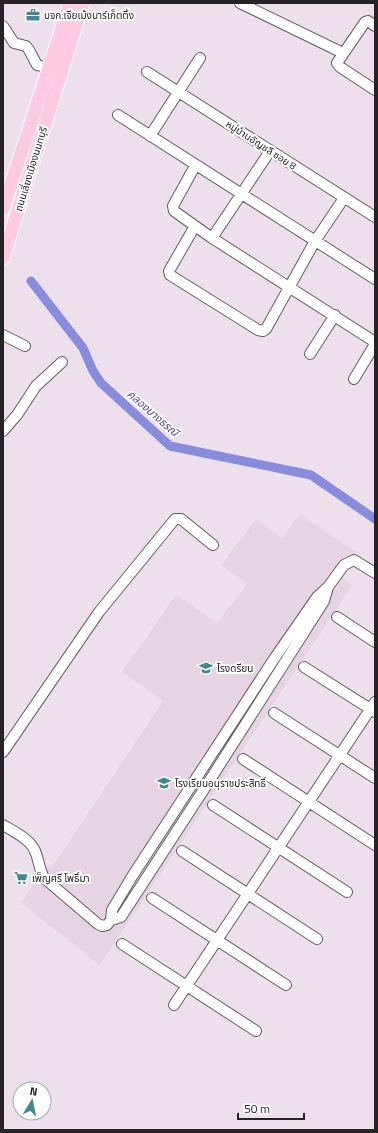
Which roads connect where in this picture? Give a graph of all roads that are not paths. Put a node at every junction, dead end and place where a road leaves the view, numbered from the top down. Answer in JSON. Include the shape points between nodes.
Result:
{"nodes":[{"id":1,"x":70,"y":3,"type":"edge"},
{"id":2,"x":83,"y":3,"type":"edge"},
{"id":3,"x":240,"y":3,"type":"edge"},
{"id":4,"x":3,"y":26,"type":"edge"},
{"id":5,"x":375,"y":26,"type":"edge"},
{"id":6,"x":343,"y":53,"type":"junction"},
{"id":7,"x":200,"y":58,"type":"dead end"},
{"id":8,"x":50,"y":68,"type":"junction"},
{"id":9,"x":147,"y":72,"type":"dead end"},
{"id":10,"x":59,"y":80,"type":"junction"},
{"id":11,"x":375,"y":90,"type":"edge"},
{"id":12,"x":178,"y":92,"type":"junction"},
{"id":13,"x":118,"y":115,"type":"dead end"},
{"id":14,"x":150,"y":136,"type":"junction"},
{"id":15,"x":270,"y":151,"type":"junction"},
{"id":16,"x":195,"y":166,"type":"junction"},
{"id":17,"x":242,"y":195,"type":"junction"},
{"id":18,"x":344,"y":198,"type":"junction"},
{"id":19,"x":3,"y":209,"type":"edge"},
{"id":20,"x":375,"y":217,"type":"edge"},
{"id":21,"x":195,"y":226,"type":"junction"},
{"id":22,"x":212,"y":238,"type":"junction"},
{"id":23,"x":315,"y":241,"type":"junction"},
{"id":24,"x":3,"y":258,"type":"edge"},
{"id":25,"x":375,"y":279,"type":"edge"},
{"id":26,"x":290,"y":287,"type":"junction"},
{"id":27,"x":335,"y":316,"type":"junction"},
{"id":28,"x":3,"y":335,"type":"edge"},
{"id":29,"x":375,"y":343,"type":"edge"},
{"id":30,"x":25,"y":346,"type":"dead end"},
{"id":31,"x":310,"y":354,"type":"dead end"},
{"id":32,"x":62,"y":362,"type":"dead end"},
{"id":33,"x":354,"y":379,"type":"dead end"},
{"id":34,"x":3,"y":431,"type":"edge"},
{"id":35,"x":213,"y":545,"type":"dead end"},
{"id":36,"x":375,"y":573,"type":"edge"},
{"id":37,"x":328,"y":587,"type":"junction"},
{"id":38,"x":337,"y":617,"type":"dead end"},
{"id":39,"x":375,"y":642,"type":"edge"},
{"id":40,"x":304,"y":667,"type":"dead end"},
{"id":41,"x":265,"y":672,"type":"junction"},
{"id":42,"x":275,"y":680,"type":"junction"},
{"id":43,"x":373,"y":708,"type":"edge"},
{"id":44,"x":274,"y":713,"type":"dead end"},
{"id":45,"x":3,"y":752,"type":"edge"},
{"id":46,"x":339,"y":755,"type":"junction"},
{"id":47,"x":242,"y":759,"type":"dead end"},
{"id":48,"x":200,"y":774,"type":"junction"},
{"id":49,"x":375,"y":778,"type":"edge"},
{"id":50,"x":210,"y":780,"type":"junction"},
{"id":51,"x":308,"y":802,"type":"junction"},
{"id":52,"x":213,"y":805,"type":"dead end"},
{"id":53,"x":3,"y":825,"type":"edge"},
{"id":54,"x":375,"y":844,"type":"edge"},
{"id":55,"x":278,"y":848,"type":"junction"},
{"id":56,"x":182,"y":851,"type":"dead end"},
{"id":57,"x":347,"y":892,"type":"dead end"},
{"id":58,"x":248,"y":894,"type":"junction"},
{"id":59,"x":152,"y":898,"type":"dead end"},
{"id":60,"x":111,"y":920,"type":"junction"},
{"id":61,"x":317,"y":939,"type":"dead end"},
{"id":62,"x":217,"y":941,"type":"junction"},
{"id":63,"x":122,"y":944,"type":"dead end"},
{"id":64,"x":286,"y":985,"type":"dead end"},
{"id":65,"x":187,"y":987,"type":"junction"},
{"id":66,"x":174,"y":1005,"type":"dead end"},
{"id":67,"x":256,"y":1031,"type":"dead end"}],
"edges":[{"from":1,"to":8,"type":"main road","name":"ถนนเลี่ยงเมืองนนทบุรี"},
{"from":2,"to":10,"type":"main road","name":"ถนนเลี่ยงเมืองนนทบุรี"},
{"from":3,"to":6,"type":"street"},
{"from":4,"to":8,"type":"street","via":[[14,42],[26,46],[37,65]]},
{"from":5,"to":6,"type":"street","via":[[368,21],[364,22]]},
{"from":6,"to":11,"type":"street","via":[[338,66]]},
{"from":7,"to":12,"type":"street"},
{"from":8,"to":10,"type":"main road"},
{"from":8,"to":19,"type":"main road","name":"ถนนเลี่ยงเมืองนนทบุรี"},
{"from":9,"to":12,"type":"street","name":"หมู่บ้านอัญชลี ซอย 8"},
{"from":10,"to":24,"type":"main road","name":"ถนนเลี่ยงเมืองนนทบุรี"},
{"from":12,"to":14,"type":"street"},
{"from":12,"to":15,"type":"street","name":"หมู่บ้านอัญชลี ซอย 8"},
{"from":13,"to":14,"type":"street"},
{"from":14,"to":16,"type":"street"},
{"from":15,"to":17,"type":"street"},
{"from":15,"to":18,"type":"street","name":"หมู่บ้านอัญชลี ซอย 8"},
{"from":16,"to":17,"type":"street"},
{"from":16,"to":21,"type":"street","via":[[172,209]]},
{"from":17,"to":22,"type":"street"},
{"from":17,"to":23,"type":"street"},
{"from":18,"to":20,"type":"street","name":"หมู่บ้านอัญชลี ซอย 8"},
{"from":18,"to":23,"type":"street"},
{"from":21,"to":22,"type":"street"},
{"from":21,"to":26,"type":"street","via":[[169,271],[174,279],[262,332]]},
{"from":22,"to":26,"type":"street"},
{"from":23,"to":25,"type":"street"},
{"from":23,"to":26,"type":"street"},
{"from":26,"to":27,"type":"street"},
{"from":27,"to":29,"type":"street"},
{"from":27,"to":31,"type":"street"},
{"from":28,"to":30,"type":"street"},
{"from":29,"to":33,"type":"street"},
{"from":32,"to":34,"type":"street","via":[[36,386]]},
{"from":35,"to":45,"type":"street","via":[[181,519],[175,519],[99,612]]},
{"from":36,"to":37,"type":"street","via":[[354,560],[350,561]]},
{"from":37,"to":41,"type":"street","via":[[317,597]]},
{"from":37,"to":42,"type":"street","via":[[324,601]]},
{"from":38,"to":39,"type":"street"},
{"from":40,"to":43,"type":"street"},
{"from":41,"to":42,"type":"street"},
{"from":41,"to":48,"type":"street"},
{"from":42,"to":50,"type":"street"},
{"from":43,"to":46,"type":"street"},
{"from":44,"to":46,"type":"street"},
{"from":46,"to":49,"type":"street"},
{"from":46,"to":51,"type":"street"},
{"from":47,"to":51,"type":"street"},
{"from":48,"to":50,"type":"street"},
{"from":48,"to":60,"type":"street","via":[[126,887],[112,910]]},
{"from":50,"to":60,"type":"street","via":[[121,917]]},
{"from":51,"to":54,"type":"street"},
{"from":51,"to":55,"type":"street"},
{"from":52,"to":55,"type":"street"},
{"from":53,"to":60,"type":"street","via":[[21,836],[34,849],[40,871],[51,885],[98,924],[108,925]]},
{"from":55,"to":57,"type":"street"},
{"from":55,"to":58,"type":"street"},
{"from":56,"to":58,"type":"street"},
{"from":58,"to":61,"type":"street"},
{"from":58,"to":62,"type":"street"},
{"from":59,"to":62,"type":"street"},
{"from":62,"to":64,"type":"street"},
{"from":62,"to":65,"type":"street"},
{"from":63,"to":65,"type":"street"},
{"from":65,"to":66,"type":"street"},
{"from":65,"to":67,"type":"street"}]}
